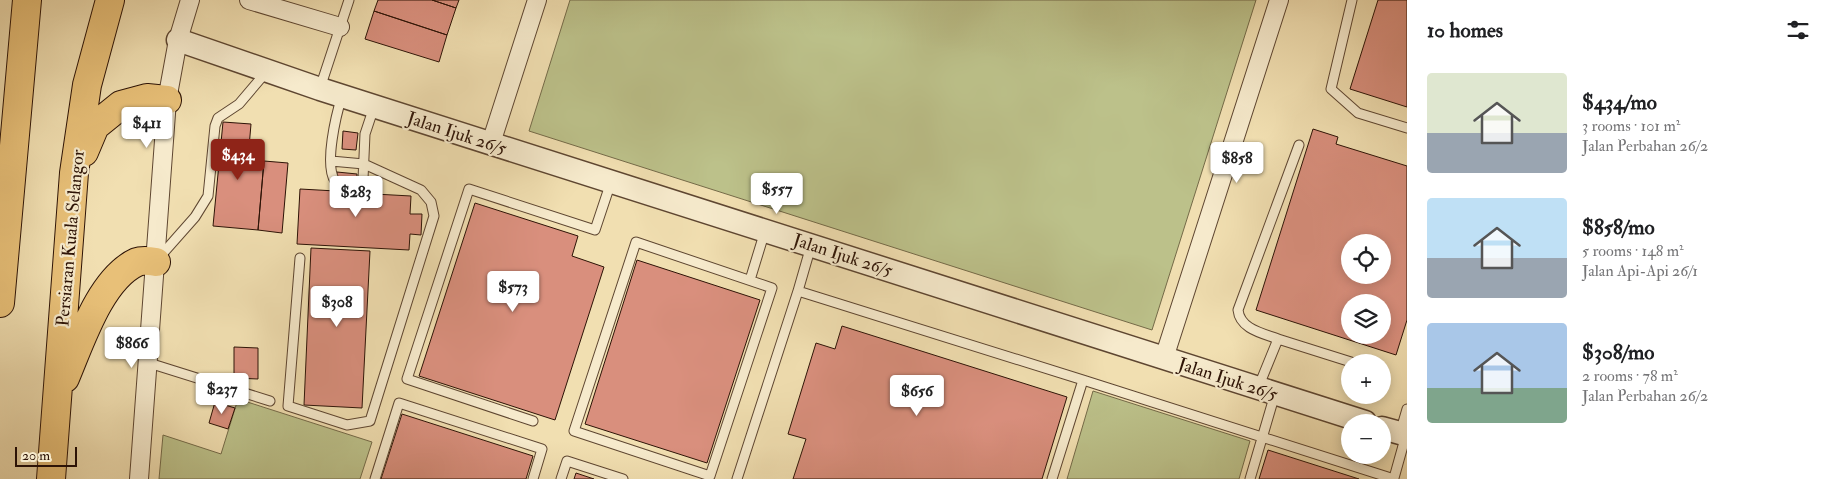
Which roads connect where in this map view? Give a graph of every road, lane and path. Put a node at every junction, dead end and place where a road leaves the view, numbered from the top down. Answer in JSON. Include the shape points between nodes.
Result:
{"nodes":[{"id":1,"x":27,"y":0,"type":"edge"},
{"id":2,"x":110,"y":0,"type":"edge"},
{"id":3,"x":190,"y":0,"type":"edge"},
{"id":4,"x":249,"y":0,"type":"edge"},
{"id":5,"x":349,"y":0,"type":"edge"},
{"id":6,"x":537,"y":0,"type":"edge"},
{"id":7,"x":1280,"y":0,"type":"edge"},
{"id":8,"x":1352,"y":0,"type":"edge"},
{"id":9,"x":340,"y":27,"type":"junction"},
{"id":10,"x":178,"y":40,"type":"junction"},
{"id":11,"x":267,"y":71,"type":"junction"},
{"id":12,"x":320,"y":89,"type":"junction"},
{"id":13,"x":342,"y":96,"type":"junction"},
{"id":14,"x":167,"y":100,"type":"junction"},
{"id":15,"x":374,"y":106,"type":"junction"},
{"id":16,"x":1407,"y":128,"type":"edge"},
{"id":17,"x":491,"y":143,"type":"junction"},
{"id":18,"x":1299,"y":145,"type":"dead end"},
{"id":19,"x":331,"y":161,"type":"junction"},
{"id":20,"x":364,"y":164,"type":"junction"},
{"id":21,"x":74,"y":172,"type":"junction"},
{"id":22,"x":335,"y":182,"type":"dead end"},
{"id":23,"x":611,"y":182,"type":"junction"},
{"id":24,"x":358,"y":183,"type":"dead end"},
{"id":25,"x":5,"y":201,"type":"edge"},
{"id":26,"x":765,"y":231,"type":"junction"},
{"id":27,"x":812,"y":246,"type":"junction"},
{"id":28,"x":300,"y":258,"type":"dead end"},
{"id":29,"x":156,"y":262,"type":"junction"},
{"id":30,"x":750,"y":280,"type":"junction"},
{"id":31,"x":798,"y":291,"type":"junction"},
{"id":32,"x":0,"y":303,"type":"edge"},
{"id":33,"x":1278,"y":339,"type":"junction"},
{"id":34,"x":1164,"y":358,"type":"junction"},
{"id":35,"x":1341,"y":359,"type":"edge"},
{"id":36,"x":149,"y":363,"type":"junction"},
{"id":37,"x":1083,"y":380,"type":"junction"},
{"id":38,"x":1266,"y":391,"type":"junction"},
{"id":39,"x":56,"y":401,"type":"junction"},
{"id":40,"x":270,"y":401,"type":"dead end"},
{"id":41,"x":1407,"y":409,"type":"edge"},
{"id":42,"x":1341,"y":414,"type":"edge"},
{"id":43,"x":533,"y":421,"type":"dead end"},
{"id":44,"x":1399,"y":433,"type":"edge"},
{"id":45,"x":1262,"y":437,"type":"junction"},
{"id":46,"x":1394,"y":478,"type":"edge"},
{"id":47,"x":51,"y":479,"type":"edge"},
{"id":48,"x":140,"y":479,"type":"edge"},
{"id":49,"x":375,"y":479,"type":"edge"},
{"id":50,"x":533,"y":479,"type":"edge"},
{"id":51,"x":561,"y":479,"type":"edge"},
{"id":52,"x":623,"y":479,"type":"edge"},
{"id":53,"x":737,"y":479,"type":"edge"},
{"id":54,"x":1052,"y":479,"type":"edge"},
{"id":55,"x":1250,"y":479,"type":"edge"}],
"edges":[{"from":1,"to":25,"type":"main road"},
{"from":2,"to":21,"type":"main road","name":"Persiaran Kuala Selangor","via":[[88,86]]},
{"from":3,"to":10,"type":"street"},
{"from":4,"to":9,"type":"street"},
{"from":5,"to":9,"type":"lane"},
{"from":6,"to":17,"type":"street"},
{"from":7,"to":34,"type":"street"},
{"from":8,"to":16,"type":"lane","via":[[1331,89],[1358,113]]},
{"from":9,"to":12,"type":"lane"},
{"from":10,"to":11,"type":"street","name":"Jalan Ijuk 26/5"},
{"from":10,"to":14,"type":"street"},
{"from":11,"to":12,"type":"street","name":"Jalan Ijuk 26/5"},
{"from":11,"to":29,"type":"lane","via":[[239,104],[218,118],[214,126],[208,196],[195,217]]},
{"from":12,"to":13,"type":"street","name":"Jalan Ijuk 26/5"},
{"from":13,"to":15,"type":"street","name":"Jalan Ijuk 26/5"},
{"from":13,"to":19,"type":"lane","via":[[334,124]]},
{"from":14,"to":21,"type":"main road","via":[[147,98],[121,106],[95,126]]},
{"from":14,"to":29,"type":"street"},
{"from":15,"to":17,"type":"street","name":"Jalan Ijuk 26/5"},
{"from":15,"to":20,"type":"lane","via":[[365,134]]},
{"from":17,"to":23,"type":"street","name":"Jalan Ijuk 26/5"},
{"from":18,"to":33,"type":"lane","via":[[1238,310],[1238,316],[1246,326]]},
{"from":19,"to":20,"type":"lane"},
{"from":19,"to":22,"type":"lane"},
{"from":20,"to":24,"type":"lane","via":[[363,179]]},
{"from":20,"to":28,"type":"lane","via":[[421,190],[431,202],[434,216],[370,420],[347,425],[288,406]]},
{"from":21,"to":39,"type":"main road","name":"Persiaran Kuala Selangor"},
{"from":23,"to":26,"type":"street","name":"Jalan Ijuk 26/5"},
{"from":23,"to":43,"type":"lane","via":[[595,230],[469,189],[451,243],[407,379]]},
{"from":25,"to":32,"type":"main road"},
{"from":26,"to":27,"type":"street","name":"Jalan Ijuk 26/5"},
{"from":26,"to":30,"type":"lane"},
{"from":27,"to":31,"type":"lane"},
{"from":27,"to":34,"type":"street","name":"Jalan Ijuk 26/5"},
{"from":29,"to":36,"type":"street"},
{"from":29,"to":39,"type":"main road","via":[[138,262],[116,278],[96,307]]},
{"from":30,"to":30,"type":"lane","via":[[636,242],[574,431],[710,476],[772,288]]},
{"from":31,"to":37,"type":"lane"},
{"from":31,"to":53,"type":"lane"},
{"from":33,"to":35,"type":"lane"},
{"from":33,"to":38,"type":"lane"},
{"from":34,"to":38,"type":"street","name":"Jalan Ijuk 26/5"},
{"from":36,"to":40,"type":"lane"},
{"from":36,"to":48,"type":"street"},
{"from":37,"to":45,"type":"lane"},
{"from":37,"to":54,"type":"lane"},
{"from":38,"to":42,"type":"street","name":"Jalan Ijuk 26/5"},
{"from":38,"to":45,"type":"lane"},
{"from":39,"to":47,"type":"main road","name":"Persiaran Kuala Selangor"},
{"from":41,"to":44,"type":"lane"},
{"from":44,"to":46,"type":"lane"},
{"from":45,"to":46,"type":"lane"},
{"from":45,"to":55,"type":"lane"},
{"from":49,"to":50,"type":"lane","via":[[399,403],[542,449]]},
{"from":51,"to":52,"type":"lane","via":[[567,461]]}]}
